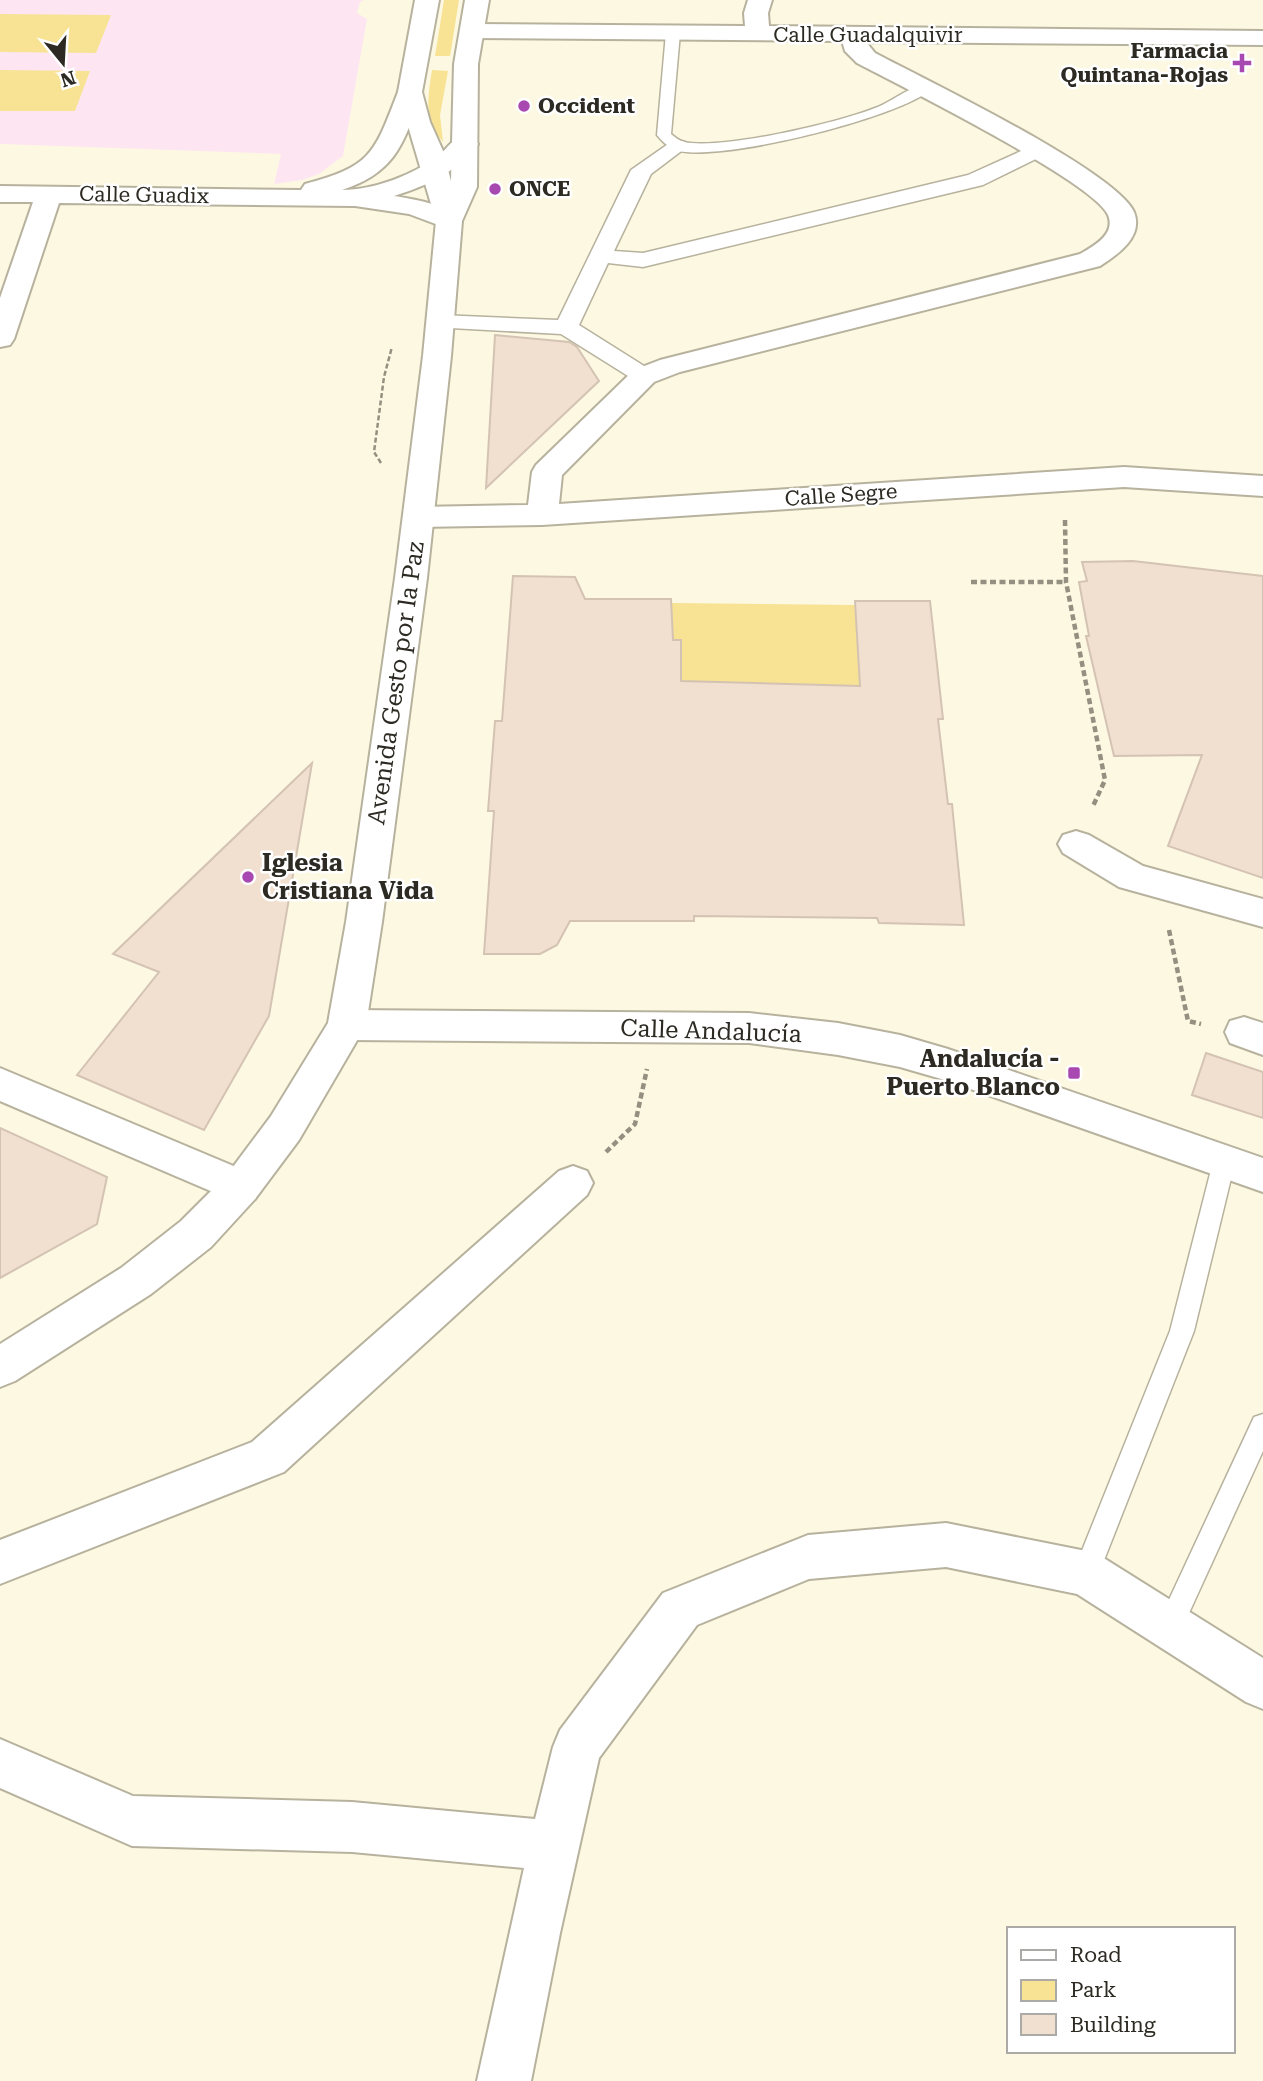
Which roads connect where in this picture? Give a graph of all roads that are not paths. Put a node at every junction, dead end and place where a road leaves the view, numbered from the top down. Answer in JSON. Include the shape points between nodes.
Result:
{"nodes":[{"id":1,"x":427,"y":0,"type":"edge"},
{"id":2,"x":477,"y":0,"type":"edge"},
{"id":3,"x":760,"y":0,"type":"edge"},
{"id":4,"x":472,"y":31,"type":"junction"},
{"id":5,"x":673,"y":33,"type":"junction"},
{"id":6,"x":757,"y":34,"type":"junction"},
{"id":7,"x":853,"y":34,"type":"junction"},
{"id":8,"x":1263,"y":38,"type":"edge"},
{"id":9,"x":924,"y":89,"type":"junction"},
{"id":10,"x":410,"y":92,"type":"junction"},
{"id":11,"x":465,"y":144,"type":"junction"},
{"id":12,"x":677,"y":146,"type":"junction"},
{"id":13,"x":1037,"y":151,"type":"junction"},
{"id":14,"x":434,"y":170,"type":"junction"},
{"id":15,"x":0,"y":194,"type":"edge"},
{"id":16,"x":49,"y":194,"type":"junction"},
{"id":17,"x":288,"y":196,"type":"junction"},
{"id":18,"x":355,"y":198,"type":"junction"},
{"id":19,"x":449,"y":221,"type":"junction"},
{"id":20,"x":600,"y":256,"type":"junction"},
{"id":21,"x":440,"y":322,"type":"junction"},
{"id":22,"x":566,"y":327,"type":"junction"},
{"id":23,"x":0,"y":339,"type":"edge"},
{"id":24,"x":644,"y":376,"type":"junction"},
{"id":25,"x":1263,"y":486,"type":"edge"},
{"id":26,"x":542,"y":515,"type":"junction"},
{"id":27,"x":418,"y":517,"type":"junction"},
{"id":28,"x":1076,"y":844,"type":"road end"},
{"id":29,"x":1263,"y":913,"type":"edge"},
{"id":30,"x":348,"y":1025,"type":"junction"},
{"id":31,"x":0,"y":1084,"type":"edge"},
{"id":32,"x":1224,"y":1161,"type":"junction"},
{"id":33,"x":1263,"y":1175,"type":"edge"},
{"id":34,"x":573,"y":1183,"type":"road end"},
{"id":35,"x":241,"y":1187,"type":"junction"},
{"id":36,"x":0,"y":1367,"type":"edge"},
{"id":37,"x":1263,"y":1425,"type":"edge"},
{"id":38,"x":0,"y":1562,"type":"edge"},
{"id":39,"x":1086,"y":1573,"type":"junction"},
{"id":40,"x":1170,"y":1626,"type":"junction"},
{"id":41,"x":1263,"y":1685,"type":"edge"},
{"id":42,"x":0,"y":1763,"type":"edge"},
{"id":43,"x":555,"y":1846,"type":"junction"},
{"id":44,"x":504,"y":2081,"type":"edge"}],
"edges":[{"from":1,"to":10,"type":"street","name":"Avenida Gesto por la Paz"},
{"from":2,"to":4,"type":"street","name":"Avenida Gesto por la Paz"},
{"from":3,"to":6,"type":"street"},
{"from":4,"to":5,"type":"street","name":"Calle Guadalquivir"},
{"from":4,"to":11,"type":"street","name":"Avenida Gesto por la Paz","via":[[466,64]]},
{"from":5,"to":6,"type":"street","name":"Calle Guadalquivir"},
{"from":5,"to":12,"type":"lane","via":[[664,135]]},
{"from":6,"to":7,"type":"street","name":"Calle Guadalquivir"},
{"from":7,"to":8,"type":"street","name":"Calle Guadalquivir"},
{"from":7,"to":9,"type":"street","via":[[854,46],[866,58]]},
{"from":9,"to":12,"type":"lane","via":[[881,111],[836,124],[718,148]]},
{"from":9,"to":13,"type":"street"},
{"from":10,"to":14,"type":"street","name":"Avenida Gesto por la Paz"},
{"from":10,"to":17,"type":"street","name":"Calle Guadix","via":[[392,141],[380,159],[340,183]]},
{"from":11,"to":14,"type":"street","name":"Calle Guadix"},
{"from":11,"to":19,"type":"street","name":"Avenida Gesto por la Paz","via":[[464,187]]},
{"from":12,"to":20,"type":"street","via":[[642,170]]},
{"from":13,"to":20,"type":"street","via":[[975,180],[683,251],[643,260]]},
{"from":13,"to":24,"type":"street","via":[[1102,191],[1120,209],[1123,226],[1114,246],[1090,260]]},
{"from":14,"to":18,"type":"street","name":"Calle Guadix"},
{"from":14,"to":19,"type":"street","name":"Avenida Gesto por la Paz"},
{"from":15,"to":16,"type":"street","name":"Calle Guadix"},
{"from":16,"to":17,"type":"street","name":"Calle Guadix"},
{"from":16,"to":23,"type":"street"},
{"from":17,"to":18,"type":"street","name":"Calle Guadix"},
{"from":18,"to":19,"type":"street","name":"Calle Guadix","via":[[415,207]]},
{"from":19,"to":21,"type":"street","name":"Avenida Gesto por la Paz"},
{"from":20,"to":22,"type":"street"},
{"from":21,"to":22,"type":"street"},
{"from":21,"to":27,"type":"street","name":"Avenida Gesto por la Paz"},
{"from":22,"to":24,"type":"street"},
{"from":24,"to":26,"type":"street","via":[[547,472]]},
{"from":25,"to":26,"type":"street","name":"Calle Segre","via":[[1124,477]]},
{"from":26,"to":27,"type":"street","name":"Calle Segre"},
{"from":27,"to":30,"type":"street","name":"Avenida Gesto por la Paz"},
{"from":28,"to":29,"type":"street","via":[[1132,877]]},
{"from":30,"to":32,"type":"street","name":"Calle Andalucía","via":[[749,1028],[838,1039],[948,1065]]},
{"from":30,"to":35,"type":"street","name":"Avenida Gesto por la Paz","via":[[285,1128]]},
{"from":31,"to":35,"type":"street"},
{"from":32,"to":33,"type":"street","name":"Calle Andalucía"},
{"from":32,"to":39,"type":"lane","via":[[1182,1331]]},
{"from":34,"to":38,"type":"street","via":[[268,1457]]},
{"from":35,"to":36,"type":"street","name":"Avenida Gesto por la Paz","via":[[196,1234],[136,1281]]},
{"from":37,"to":40,"type":"lane"},
{"from":39,"to":40,"type":"street"},
{"from":39,"to":43,"type":"street","via":[[946,1545],[808,1557],[680,1609],[577,1747]]},
{"from":40,"to":41,"type":"street"},
{"from":42,"to":43,"type":"street","via":[[132,1821],[352,1827]]},
{"from":43,"to":44,"type":"street"}]}
